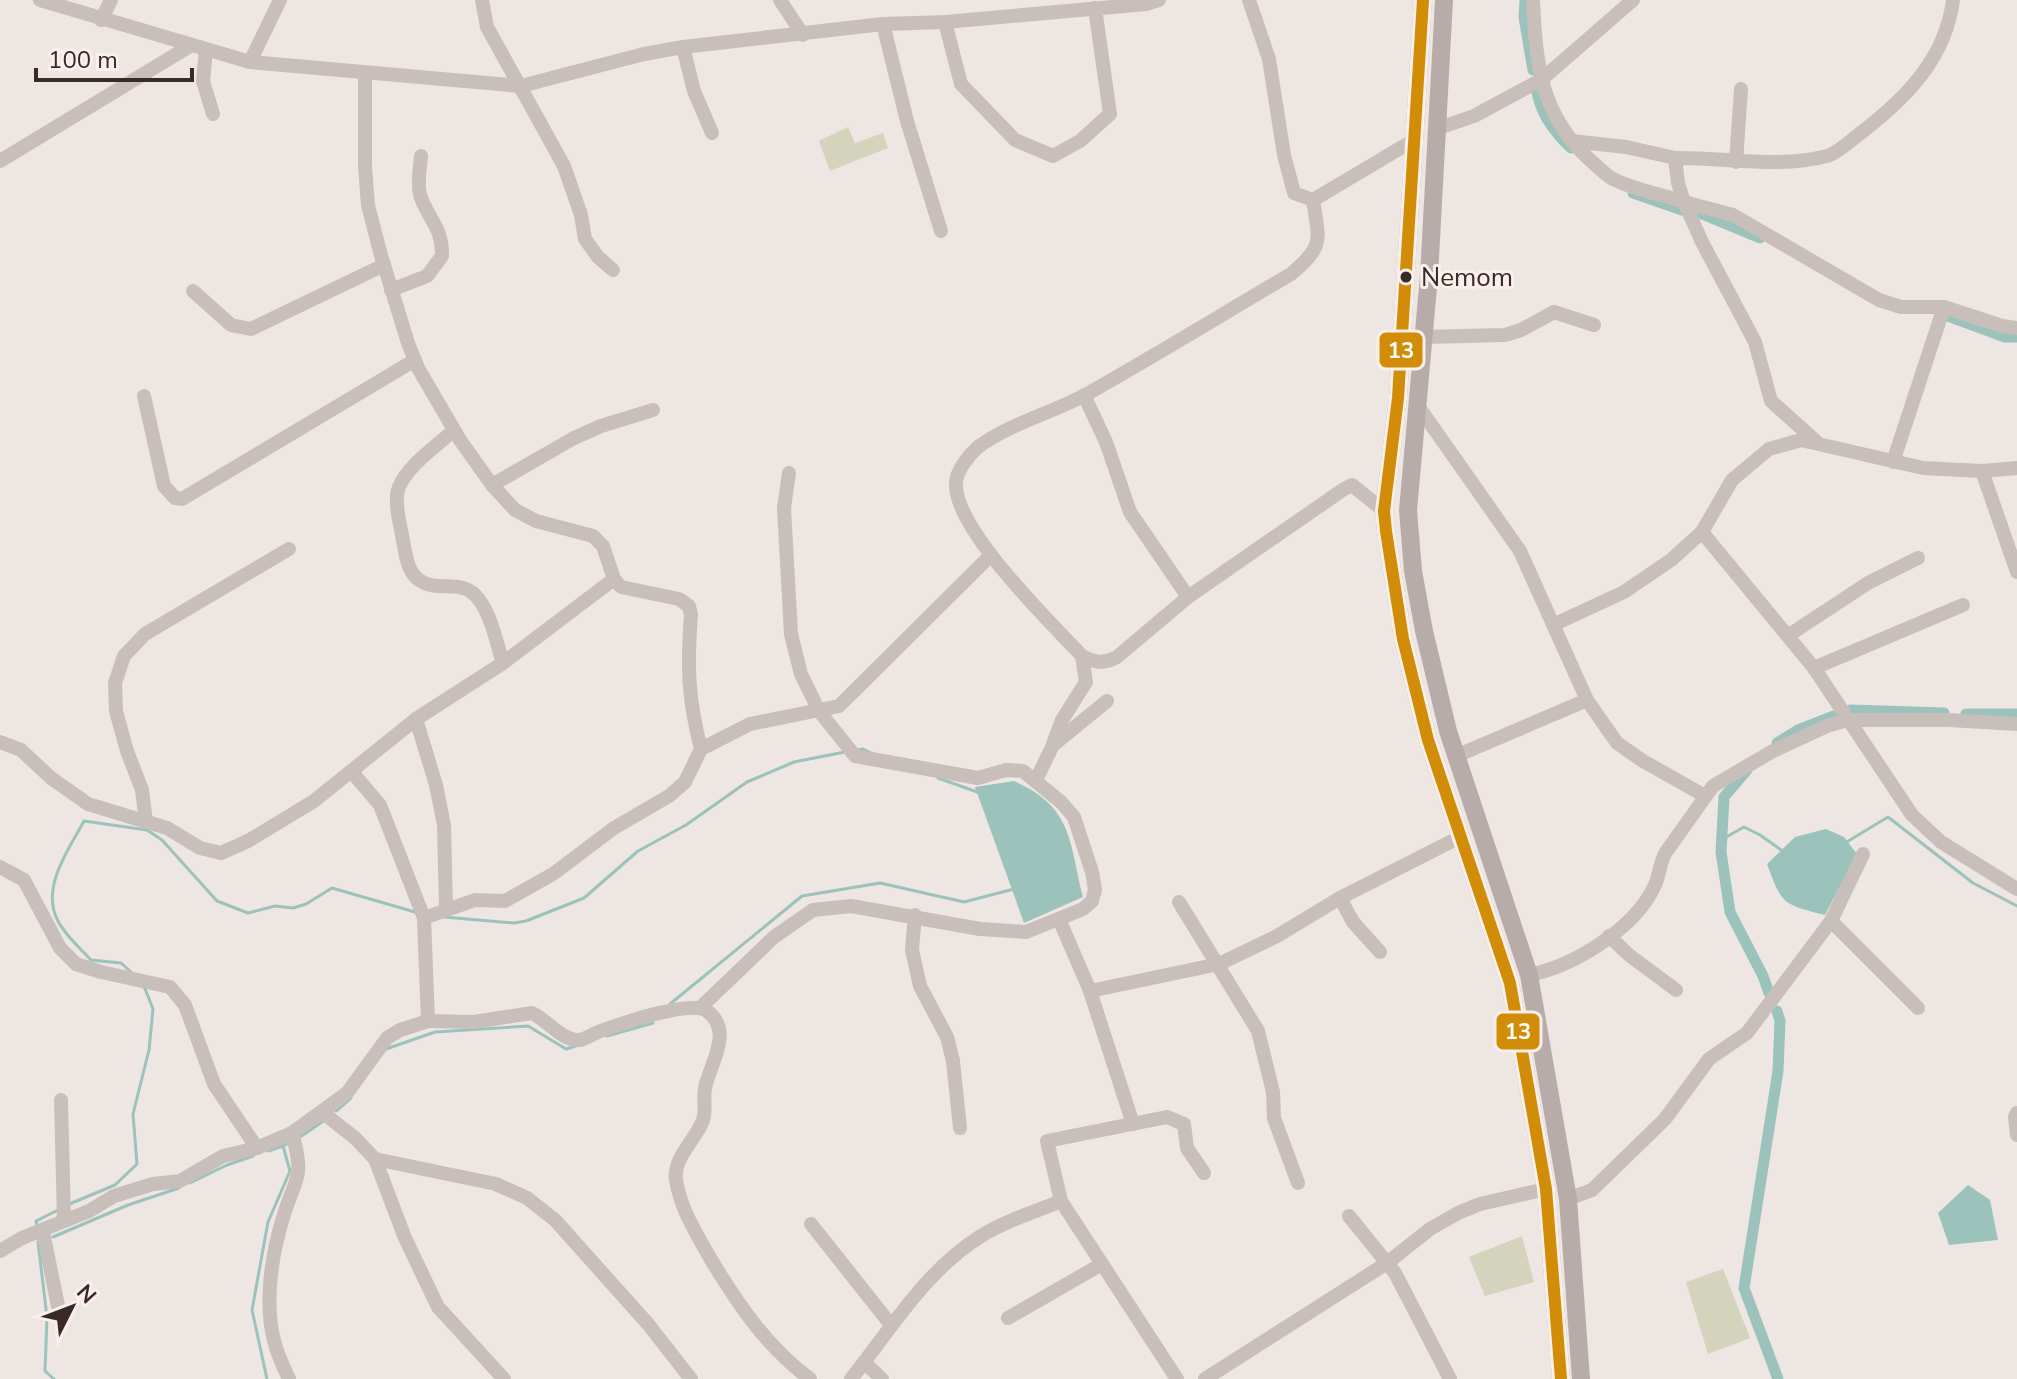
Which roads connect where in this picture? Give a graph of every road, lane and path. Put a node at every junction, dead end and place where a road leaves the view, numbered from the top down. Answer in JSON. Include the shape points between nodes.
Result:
{"nodes":[{"id":1,"x":40,"y":0,"type":"edge"},
{"id":2,"x":111,"y":0,"type":"edge"},
{"id":3,"x":280,"y":0,"type":"edge"},
{"id":4,"x":482,"y":0,"type":"edge"},
{"id":5,"x":780,"y":0,"type":"edge"},
{"id":6,"x":1159,"y":0,"type":"edge"},
{"id":7,"x":1249,"y":0,"type":"edge"},
{"id":8,"x":1423,"y":0,"type":"edge"},
{"id":9,"x":1444,"y":0,"type":"edge"},
{"id":10,"x":1533,"y":0,"type":"edge"},
{"id":11,"x":1633,"y":0,"type":"edge"},
{"id":12,"x":1953,"y":0,"type":"edge"},
{"id":13,"x":1045,"y":6,"type":"edge"},
{"id":14,"x":1095,"y":8,"type":"junction"},
{"id":15,"x":101,"y":20,"type":"junction"},
{"id":16,"x":945,"y":22,"type":"junction"},
{"id":17,"x":883,"y":24,"type":"junction"},
{"id":18,"x":803,"y":35,"type":"junction"},
{"id":19,"x":190,"y":46,"type":"junction"},
{"id":20,"x":683,"y":47,"type":"junction"},
{"id":21,"x":206,"y":50,"type":"junction"},
{"id":22,"x":250,"y":62,"type":"junction"},
{"id":23,"x":365,"y":74,"type":"junction"},
{"id":24,"x":1541,"y":80,"type":"junction"},
{"id":25,"x":521,"y":86,"type":"junction"},
{"id":26,"x":1741,"y":89,"type":"dead end"},
{"id":27,"x":213,"y":114,"type":"dead end"},
{"id":28,"x":1436,"y":129,"type":"junction"},
{"id":29,"x":712,"y":133,"type":"dead end"},
{"id":30,"x":1414,"y":140,"type":"junction"},
{"id":31,"x":1572,"y":141,"type":"junction"},
{"id":32,"x":421,"y":156,"type":"dead end"},
{"id":33,"x":1675,"y":158,"type":"junction"},
{"id":34,"x":0,"y":161,"type":"edge"},
{"id":35,"x":1736,"y":162,"type":"junction"},
{"id":36,"x":1313,"y":200,"type":"junction"},
{"id":37,"x":1684,"y":202,"type":"junction"},
{"id":38,"x":941,"y":231,"type":"dead end"},
{"id":39,"x":384,"y":265,"type":"junction"},
{"id":40,"x":613,"y":270,"type":"dead end"},
{"id":41,"x":391,"y":290,"type":"junction"},
{"id":42,"x":193,"y":291,"type":"dead end"},
{"id":43,"x":1944,"y":307,"type":"junction"},
{"id":44,"x":1594,"y":325,"type":"dead end"},
{"id":45,"x":2017,"y":328,"type":"edge"},
{"id":46,"x":1423,"y":337,"type":"junction"},
{"id":47,"x":415,"y":360,"type":"junction"},
{"id":48,"x":1084,"y":395,"type":"junction"},
{"id":49,"x":144,"y":396,"type":"dead end"},
{"id":50,"x":1398,"y":398,"type":"junction"},
{"id":51,"x":1416,"y":403,"type":"junction"},
{"id":52,"x":653,"y":410,"type":"dead end"},
{"id":53,"x":454,"y":430,"type":"junction"},
{"id":54,"x":1819,"y":444,"type":"junction"},
{"id":55,"x":1893,"y":462,"type":"junction"},
{"id":56,"x":2017,"y":468,"type":"edge"},
{"id":57,"x":1982,"y":471,"type":"junction"},
{"id":58,"x":789,"y":473,"type":"dead end"},
{"id":59,"x":492,"y":485,"type":"junction"},
{"id":60,"x":1384,"y":511,"type":"junction"},
{"id":61,"x":1702,"y":532,"type":"junction"},
{"id":62,"x":289,"y":549,"type":"dead end"},
{"id":63,"x":990,"y":556,"type":"junction"},
{"id":64,"x":1918,"y":558,"type":"dead end"},
{"id":65,"x":2017,"y":572,"type":"edge"},
{"id":66,"x":614,"y":579,"type":"junction"},
{"id":67,"x":1188,"y":597,"type":"junction"},
{"id":68,"x":1963,"y":605,"type":"dead end"},
{"id":69,"x":1555,"y":624,"type":"junction"},
{"id":70,"x":1789,"y":635,"type":"junction"},
{"id":71,"x":1082,"y":656,"type":"junction"},
{"id":72,"x":503,"y":663,"type":"junction"},
{"id":73,"x":1814,"y":668,"type":"junction"},
{"id":74,"x":1587,"y":700,"type":"junction"},
{"id":75,"x":1107,"y":701,"type":"dead end"},
{"id":76,"x":819,"y":711,"type":"junction"},
{"id":77,"x":416,"y":719,"type":"junction"},
{"id":78,"x":1847,"y":720,"type":"junction"},
{"id":79,"x":2017,"y":724,"type":"edge"},
{"id":80,"x":0,"y":742,"type":"edge"},
{"id":81,"x":1053,"y":745,"type":"junction"},
{"id":82,"x":701,"y":749,"type":"junction"},
{"id":83,"x":1456,"y":756,"type":"junction"},
{"id":84,"x":352,"y":772,"type":"junction"},
{"id":85,"x":1036,"y":780,"type":"junction"},
{"id":86,"x":1705,"y":796,"type":"junction"},
{"id":87,"x":146,"y":822,"type":"junction"},
{"id":88,"x":1460,"y":837,"type":"junction"},
{"id":89,"x":1863,"y":854,"type":"dead end"},
{"id":90,"x":0,"y":867,"type":"edge"},
{"id":91,"x":2017,"y":889,"type":"edge"},
{"id":92,"x":1340,"y":898,"type":"junction"},
{"id":93,"x":1179,"y":902,"type":"dead end"},
{"id":94,"x":446,"y":909,"type":"junction"},
{"id":95,"x":915,"y":915,"type":"junction"},
{"id":96,"x":424,"y":918,"type":"junction"},
{"id":97,"x":1059,"y":919,"type":"junction"},
{"id":98,"x":1831,"y":921,"type":"junction"},
{"id":99,"x":1609,"y":936,"type":"junction"},
{"id":100,"x":1380,"y":952,"type":"dead end"},
{"id":101,"x":1219,"y":964,"type":"junction"},
{"id":102,"x":1529,"y":975,"type":"junction"},
{"id":103,"x":1676,"y":990,"type":"dead end"},
{"id":104,"x":1090,"y":991,"type":"junction"},
{"id":105,"x":701,"y":1007,"type":"junction"},
{"id":106,"x":1918,"y":1008,"type":"dead end"},
{"id":107,"x":428,"y":1021,"type":"junction"},
{"id":108,"x":61,"y":1100,"type":"dead end"},
{"id":109,"x":322,"y":1112,"type":"junction"},
{"id":110,"x":2017,"y":1113,"type":"edge"},
{"id":111,"x":1133,"y":1124,"type":"junction"},
{"id":112,"x":960,"y":1128,"type":"dead end"},
{"id":113,"x":292,"y":1133,"type":"junction"},
{"id":114,"x":2017,"y":1135,"type":"edge"},
{"id":115,"x":257,"y":1148,"type":"junction"},
{"id":116,"x":375,"y":1159,"type":"junction"},
{"id":117,"x":1204,"y":1173,"type":"dead end"},
{"id":118,"x":1298,"y":1183,"type":"dead end"},
{"id":119,"x":1546,"y":1189,"type":"junction"},
{"id":120,"x":1568,"y":1199,"type":"junction"},
{"id":121,"x":1061,"y":1201,"type":"junction"},
{"id":122,"x":1349,"y":1216,"type":"dead end"},
{"id":123,"x":64,"y":1221,"type":"junction"},
{"id":124,"x":811,"y":1224,"type":"dead end"},
{"id":125,"x":43,"y":1232,"type":"junction"},
{"id":126,"x":0,"y":1251,"type":"edge"},
{"id":127,"x":1387,"y":1263,"type":"junction"},
{"id":128,"x":1102,"y":1264,"type":"junction"},
{"id":129,"x":59,"y":1311,"type":"dead end"},
{"id":130,"x":1008,"y":1318,"type":"dead end"},
{"id":131,"x":891,"y":1325,"type":"junction"},
{"id":132,"x":864,"y":1362,"type":"junction"},
{"id":133,"x":289,"y":1379,"type":"edge"},
{"id":134,"x":504,"y":1379,"type":"edge"},
{"id":135,"x":691,"y":1379,"type":"edge"},
{"id":136,"x":810,"y":1379,"type":"edge"},
{"id":137,"x":851,"y":1379,"type":"edge"},
{"id":138,"x":882,"y":1379,"type":"edge"},
{"id":139,"x":1177,"y":1379,"type":"edge"},
{"id":140,"x":1205,"y":1379,"type":"edge"},
{"id":141,"x":1450,"y":1379,"type":"edge"},
{"id":142,"x":1561,"y":1379,"type":"edge"},
{"id":143,"x":1581,"y":1379,"type":"edge"}],
"edges":[{"from":1,"to":15,"type":"street"},
{"from":2,"to":15,"type":"street"},
{"from":3,"to":22,"type":"street"},
{"from":4,"to":25,"type":"street","via":[[487,27]]},
{"from":5,"to":18,"type":"street"},
{"from":6,"to":14,"type":"street"},
{"from":7,"to":36,"type":"street","via":[[1269,59],[1294,193]]},
{"from":8,"to":30,"type":"main road"},
{"from":9,"to":28,"type":"main road"},
{"from":10,"to":24,"type":"street"},
{"from":11,"to":24,"type":"street"},
{"from":12,"to":35,"type":"street","via":[[1944,35],[1921,79],[1831,156]]},
{"from":13,"to":14,"type":"street"},
{"from":13,"to":16,"type":"street"},
{"from":14,"to":16,"type":"street","via":[[1110,114],[1053,156],[1015,140],[961,84]]},
{"from":15,"to":19,"type":"street"},
{"from":16,"to":17,"type":"street"},
{"from":17,"to":18,"type":"street"},
{"from":17,"to":38,"type":"street"},
{"from":18,"to":20,"type":"street"},
{"from":19,"to":21,"type":"street"},
{"from":19,"to":34,"type":"street"},
{"from":20,"to":25,"type":"street"},
{"from":20,"to":29,"type":"street"},
{"from":21,"to":22,"type":"street"},
{"from":21,"to":27,"type":"street","via":[[203,81]]},
{"from":22,"to":23,"type":"street"},
{"from":23,"to":25,"type":"street"},
{"from":23,"to":39,"type":"street","via":[[368,205]]},
{"from":24,"to":28,"type":"street","via":[[1474,116]]},
{"from":24,"to":31,"type":"street","via":[[1556,119]]},
{"from":25,"to":40,"type":"street","via":[[564,166],[585,239]]},
{"from":26,"to":35,"type":"street"},
{"from":28,"to":46,"type":"main road"},
{"from":30,"to":36,"type":"street"},
{"from":30,"to":50,"type":"main road"},
{"from":31,"to":33,"type":"street"},
{"from":31,"to":37,"type":"street","via":[[1611,178]]},
{"from":32,"to":41,"type":"street","via":[[421,198],[439,228],[442,256],[427,276]]},
{"from":33,"to":35,"type":"street"},
{"from":33,"to":37,"type":"street"},
{"from":36,"to":48,"type":"street","via":[[1319,240],[1313,255],[1291,274]]},
{"from":37,"to":43,"type":"street","via":[[1733,215],[1879,300],[1901,307]]},
{"from":37,"to":54,"type":"street","via":[[1755,342],[1771,401]]},
{"from":39,"to":41,"type":"street"},
{"from":39,"to":42,"type":"street","via":[[251,329],[231,325]]},
{"from":41,"to":47,"type":"street"},
{"from":43,"to":45,"type":"street"},
{"from":43,"to":55,"type":"street"},
{"from":44,"to":46,"type":"street","via":[[1554,312],[1505,335]]},
{"from":46,"to":51,"type":"main road"},
{"from":47,"to":49,"type":"street","via":[[182,499],[164,486]]},
{"from":47,"to":53,"type":"street"},
{"from":48,"to":63,"type":"street","via":[[1001,433],[975,449],[959,471],[959,503]]},
{"from":48,"to":67,"type":"street","via":[[1130,512]]},
{"from":50,"to":51,"type":"main road"},
{"from":50,"to":60,"type":"main road"},
{"from":51,"to":69,"type":"street","via":[[1520,551]]},
{"from":51,"to":83,"type":"main road","via":[[1409,540],[1424,631]]},
{"from":52,"to":59,"type":"street","via":[[574,438]]},
{"from":53,"to":59,"type":"street"},
{"from":53,"to":72,"type":"street","via":[[398,489],[408,566],[429,585],[458,585],[479,598]]},
{"from":54,"to":55,"type":"street"},
{"from":54,"to":61,"type":"street","via":[[1801,440],[1769,449],[1732,480]]},
{"from":55,"to":57,"type":"street"},
{"from":56,"to":57,"type":"street"},
{"from":57,"to":65,"type":"street"},
{"from":58,"to":76,"type":"street","via":[[784,508],[791,634],[801,674]]},
{"from":59,"to":66,"type":"street","via":[[515,510],[536,521],[593,536],[603,546]]},
{"from":60,"to":67,"type":"street","via":[[1352,485]]},
{"from":60,"to":88,"type":"main road","via":[[1413,684]]},
{"from":61,"to":69,"type":"street","via":[[1624,592]]},
{"from":61,"to":70,"type":"street"},
{"from":62,"to":87,"type":"street","via":[[145,634],[124,656],[115,683],[116,711],[142,790]]},
{"from":63,"to":71,"type":"street"},
{"from":63,"to":76,"type":"street","via":[[839,706]]},
{"from":64,"to":70,"type":"street","via":[[1868,583]]},
{"from":66,"to":72,"type":"street"},
{"from":66,"to":82,"type":"street","via":[[621,587],[679,599],[689,606],[688,679]]},
{"from":67,"to":71,"type":"street","via":[[1117,657],[1095,663]]},
{"from":68,"to":73,"type":"street"},
{"from":69,"to":74,"type":"street"},
{"from":70,"to":73,"type":"street"},
{"from":71,"to":81,"type":"street","via":[[1086,682]]},
{"from":72,"to":77,"type":"street"},
{"from":73,"to":78,"type":"street"},
{"from":74,"to":83,"type":"street"},
{"from":74,"to":86,"type":"street","via":[[1617,743]]},
{"from":75,"to":81,"type":"street"},
{"from":76,"to":82,"type":"street","via":[[750,724]]},
{"from":76,"to":85,"type":"street","via":[[855,756],[978,778],[1023,771]]},
{"from":77,"to":84,"type":"street"},
{"from":77,"to":94,"type":"street","via":[[444,825]]},
{"from":78,"to":79,"type":"street"},
{"from":78,"to":86,"type":"street","via":[[1773,751]]},
{"from":78,"to":91,"type":"street","via":[[1912,815],[1941,842]]},
{"from":80,"to":87,"type":"street","via":[[21,750],[74,797]]},
{"from":81,"to":85,"type":"street"},
{"from":82,"to":94,"type":"street","via":[[685,782],[669,796],[614,828],[553,874],[505,901],[475,900]]},
{"from":83,"to":102,"type":"main road"},
{"from":84,"to":87,"type":"street","via":[[300,809],[221,853]]},
{"from":84,"to":96,"type":"street","via":[[380,805]]},
{"from":85,"to":97,"type":"street","via":[[1074,817],[1094,881],[1092,901]]},
{"from":86,"to":99,"type":"street","via":[[1661,861],[1648,899]]},
{"from":88,"to":92,"type":"street"},
{"from":88,"to":119,"type":"main road","via":[[1510,983]]},
{"from":89,"to":98,"type":"street"},
{"from":90,"to":115,"type":"street","via":[[24,880],[60,948],[76,964],[170,987],[185,1005],[214,1084]]},
{"from":92,"to":100,"type":"street"},
{"from":92,"to":101,"type":"street"},
{"from":93,"to":101,"type":"street"},
{"from":94,"to":96,"type":"street"},
{"from":95,"to":97,"type":"street","via":[[1026,932]]},
{"from":95,"to":105,"type":"street","via":[[851,906],[813,910],[774,937]]},
{"from":95,"to":112,"type":"street","via":[[912,950],[920,986],[947,1037]]},
{"from":96,"to":107,"type":"street"},
{"from":97,"to":104,"type":"street"},
{"from":98,"to":106,"type":"street"},
{"from":98,"to":120,"type":"street","via":[[1747,1033],[1709,1059],[1665,1119],[1592,1190]]},
{"from":99,"to":102,"type":"street","via":[[1579,956]]},
{"from":99,"to":103,"type":"street"},
{"from":101,"to":104,"type":"street"},
{"from":101,"to":118,"type":"street","via":[[1258,1031],[1274,1118]]},
{"from":102,"to":120,"type":"main road"},
{"from":104,"to":111,"type":"street"},
{"from":105,"to":107,"type":"street","via":[[670,1011],[580,1040],[532,1013],[474,1022]]},
{"from":105,"to":136,"type":"street","via":[[716,1021],[720,1046],[706,1084],[702,1123],[676,1171],[686,1215],[743,1313]]},
{"from":107,"to":109,"type":"street","via":[[387,1038],[347,1093]]},
{"from":108,"to":123,"type":"street"},
{"from":109,"to":113,"type":"street"},
{"from":109,"to":116,"type":"street"},
{"from":110,"to":114,"type":"street"},
{"from":111,"to":117,"type":"street","via":[[1167,1117],[1184,1124],[1187,1148]]},
{"from":111,"to":121,"type":"street","via":[[1047,1141]]},
{"from":113,"to":115,"type":"street"},
{"from":113,"to":133,"type":"street","via":[[299,1177],[282,1221],[270,1302],[274,1343]]},
{"from":115,"to":123,"type":"street","via":[[223,1156],[180,1181],[114,1196]]},
{"from":116,"to":134,"type":"street","via":[[438,1307]]},
{"from":116,"to":135,"type":"street","via":[[496,1184],[527,1198],[555,1220]]},
{"from":119,"to":127,"type":"street","via":[[1458,1213]]},
{"from":119,"to":142,"type":"main road"},
{"from":120,"to":143,"type":"main road"},
{"from":121,"to":128,"type":"street"},
{"from":121,"to":131,"type":"street","via":[[983,1234],[962,1249]]},
{"from":122,"to":127,"type":"street"},
{"from":123,"to":125,"type":"street"},
{"from":124,"to":131,"type":"street"},
{"from":125,"to":126,"type":"street"},
{"from":125,"to":129,"type":"street"},
{"from":127,"to":140,"type":"street"},
{"from":127,"to":141,"type":"street"},
{"from":128,"to":130,"type":"street"},
{"from":128,"to":139,"type":"street"},
{"from":131,"to":132,"type":"street"},
{"from":132,"to":137,"type":"street"},
{"from":132,"to":138,"type":"street"}]}
